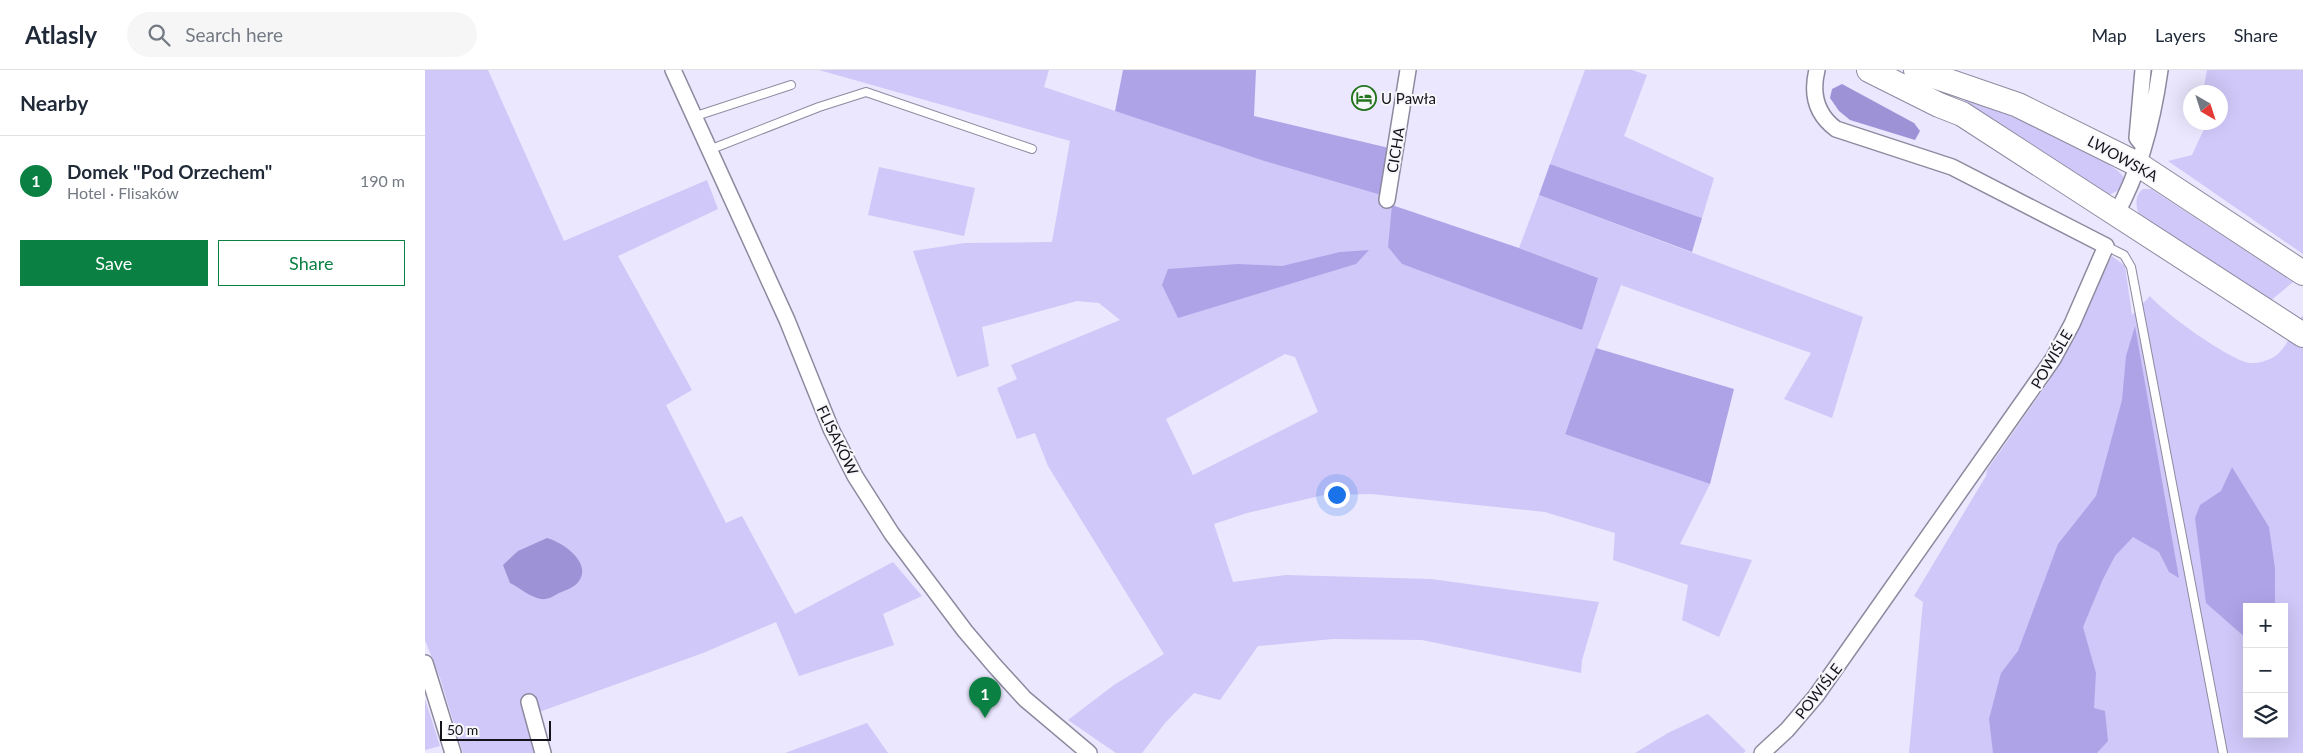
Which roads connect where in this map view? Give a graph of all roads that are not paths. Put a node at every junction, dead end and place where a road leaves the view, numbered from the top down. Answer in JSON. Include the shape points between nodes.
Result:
{"nodes":[{"id":1,"x":673,"y":70,"type":"edge"},
{"id":2,"x":1408,"y":70,"type":"edge"},
{"id":3,"x":1817,"y":70,"type":"edge"},
{"id":4,"x":1869,"y":70,"type":"edge"},
{"id":5,"x":2143,"y":70,"type":"edge"},
{"id":6,"x":2160,"y":70,"type":"edge"},
{"id":7,"x":1922,"y":72,"type":"edge"},
{"id":8,"x":791,"y":85,"type":"dead end"},
{"id":9,"x":1962,"y":114,"type":"junction"},
{"id":10,"x":693,"y":117,"type":"junction"},
{"id":11,"x":1032,"y":149,"type":"dead end"},
{"id":12,"x":709,"y":150,"type":"junction"},
{"id":13,"x":2141,"y":156,"type":"junction"},
{"id":14,"x":1387,"y":200,"type":"dead end"},
{"id":15,"x":2116,"y":214,"type":"junction"},
{"id":16,"x":2106,"y":246,"type":"junction"},
{"id":17,"x":2303,"y":273,"type":"edge"},
{"id":18,"x":2299,"y":332,"type":"edge"},
{"id":19,"x":425,"y":663,"type":"edge"},
{"id":20,"x":529,"y":702,"type":"dead end"},
{"id":21,"x":453,"y":753,"type":"edge"},
{"id":22,"x":543,"y":753,"type":"edge"},
{"id":23,"x":1089,"y":753,"type":"edge"},
{"id":24,"x":1762,"y":753,"type":"edge"},
{"id":25,"x":2223,"y":753,"type":"edge"}],
"edges":[{"from":1,"to":10,"type":"street","name":"FLISAKÓW"},
{"from":2,"to":14,"type":"street","name":"CICHA"},
{"from":3,"to":16,"type":"street","via":[[1816,101],[1823,117],[1836,129],[1952,167]]},
{"from":4,"to":9,"type":"main road","name":"LWOWSKA"},
{"from":5,"to":13,"type":"street","via":[[2137,138]]},
{"from":6,"to":13,"type":"street"},
{"from":7,"to":9,"type":"main road","name":"LWOWSKA","via":[[1947,93]]},
{"from":7,"to":13,"type":"main road","name":"LWOWSKA","via":[[2018,105]]},
{"from":8,"to":10,"type":"lane"},
{"from":9,"to":15,"type":"main road","name":"LWOWSKA"},
{"from":10,"to":12,"type":"street","name":"FLISAKÓW"},
{"from":11,"to":12,"type":"lane","via":[[866,92]]},
{"from":12,"to":23,"type":"street","name":"FLISAKÓW","via":[[787,320],[831,429],[855,476],[892,534],[993,665],[1025,699]]},
{"from":13,"to":15,"type":"street","via":[[2131,188]]},
{"from":13,"to":17,"type":"main road","name":"LWOWSKA"},
{"from":15,"to":18,"type":"main road","name":"LWOWSKA"},
{"from":16,"to":24,"type":"street","name":"POWIŚLE","via":[[2072,324],[2021,408],[1816,696]]},
{"from":16,"to":25,"type":"lane","via":[[2124,255],[2131,267]]},
{"from":19,"to":21,"type":"street"},
{"from":20,"to":22,"type":"street"}]}
